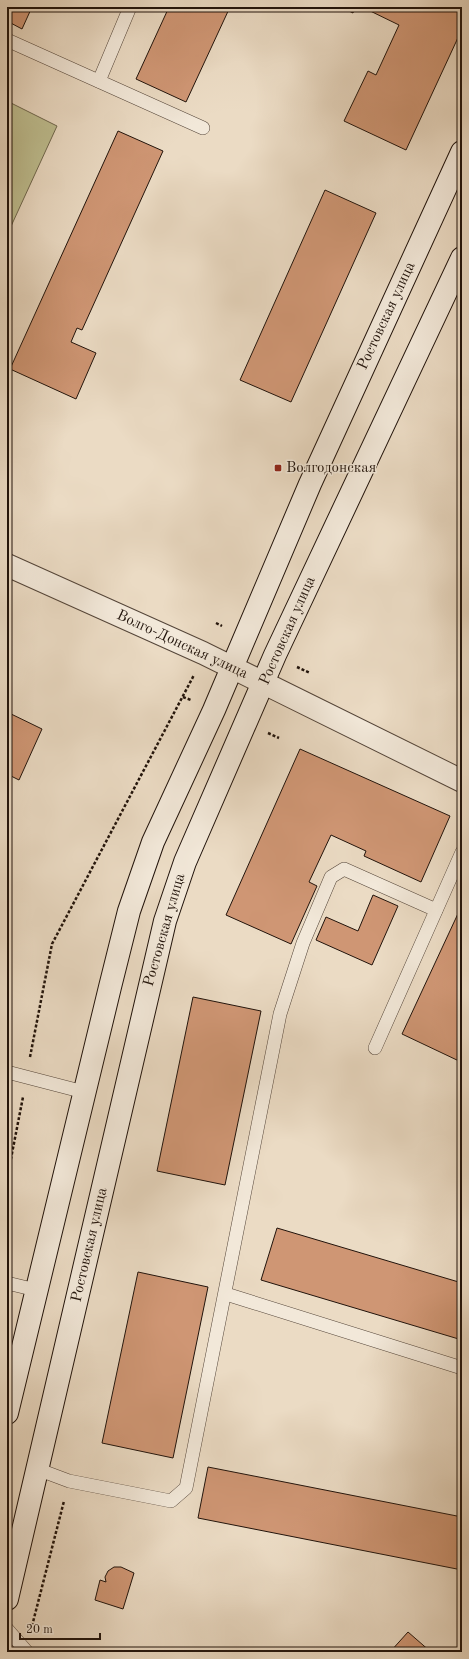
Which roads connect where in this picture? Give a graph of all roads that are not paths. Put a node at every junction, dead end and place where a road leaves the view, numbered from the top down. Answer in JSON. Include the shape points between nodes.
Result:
{"nodes":[{"id":1,"x":130,"y":7,"type":"edge"},
{"id":2,"x":7,"y":40,"type":"edge"},
{"id":3,"x":99,"y":81,"type":"junction"},
{"id":4,"x":203,"y":128,"type":"dead end"},
{"id":5,"x":462,"y":152,"type":"edge"},
{"id":6,"x":462,"y":258,"type":"edge"},
{"id":7,"x":7,"y":565,"type":"edge"},
{"id":8,"x":232,"y":667,"type":"junction"},
{"id":9,"x":264,"y":683,"type":"junction"},
{"id":10,"x":462,"y":781,"type":"edge"},
{"id":11,"x":462,"y":852,"type":"edge"},
{"id":12,"x":436,"y":910,"type":"junction"},
{"id":13,"x":375,"y":1048,"type":"dead end"},
{"id":14,"x":7,"y":1072,"type":"edge"},
{"id":15,"x":84,"y":1092,"type":"junction"},
{"id":16,"x":7,"y":1283,"type":"edge"},
{"id":17,"x":36,"y":1290,"type":"junction"},
{"id":18,"x":226,"y":1294,"type":"junction"},
{"id":19,"x":462,"y":1368,"type":"edge"},
{"id":20,"x":7,"y":1413,"type":"edge"},
{"id":21,"x":38,"y":1469,"type":"junction"},
{"id":22,"x":7,"y":1599,"type":"edge"},
{"id":23,"x":7,"y":1629,"type":"edge"},
{"id":24,"x":27,"y":1651,"type":"edge"}],
"edges":[{"from":1,"to":3,"type":"lane"},
{"from":2,"to":3,"type":"lane"},
{"from":3,"to":4,"type":"lane"},
{"from":5,"to":8,"type":"street","name":"Ростовская улица","via":[[310,484]]},
{"from":6,"to":9,"type":"street","name":"Ростовская улица"},
{"from":7,"to":8,"type":"street","name":"Волго-Донская улица"},
{"from":8,"to":9,"type":"street","name":"Волго-Донская улица"},
{"from":8,"to":15,"type":"street","name":"Ростовская улица","via":[[153,842],[130,911]]},
{"from":9,"to":10,"type":"street","name":"Волго-Донская улица"},
{"from":9,"to":21,"type":"street","name":"Ростовская улица","via":[[185,862],[165,921]]},
{"from":11,"to":12,"type":"lane"},
{"from":12,"to":13,"type":"lane"},
{"from":12,"to":18,"type":"lane","via":[[344,870],[331,877],[303,943],[280,1014]]},
{"from":14,"to":15,"type":"lane"},
{"from":15,"to":17,"type":"street","name":"Ростовская улица"},
{"from":16,"to":17,"type":"lane"},
{"from":17,"to":20,"type":"street","name":"Ростовская улица"},
{"from":18,"to":19,"type":"lane"},
{"from":18,"to":21,"type":"lane","via":[[186,1488],[171,1501],[69,1481]]},
{"from":21,"to":22,"type":"street","name":"Ростовская улица"},
{"from":23,"to":24,"type":"lane"}]}
